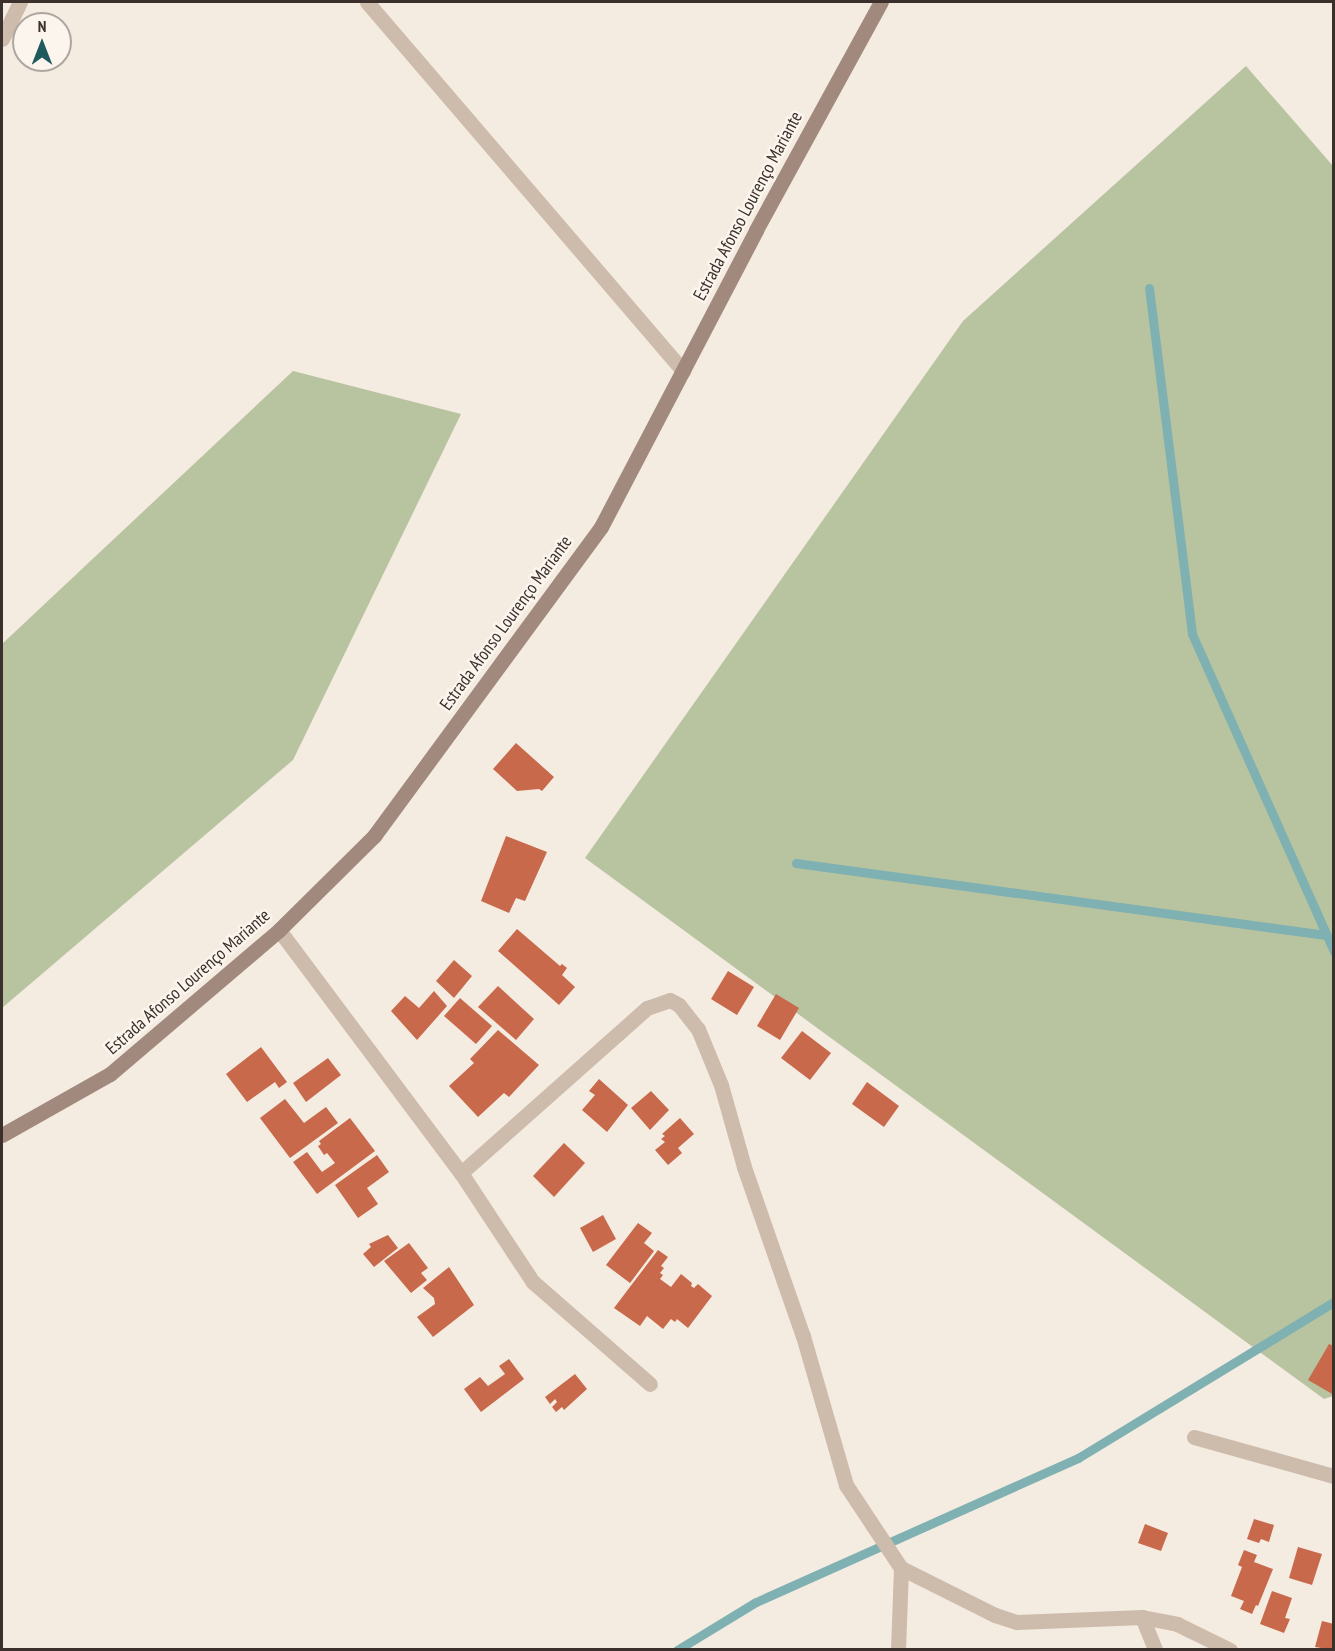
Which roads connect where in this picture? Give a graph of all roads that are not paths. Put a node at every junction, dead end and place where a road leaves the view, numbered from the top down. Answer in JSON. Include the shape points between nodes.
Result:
{"nodes":[{"id":1,"x":20,"y":2,"type":"edge"},
{"id":2,"x":367,"y":2,"type":"edge"},
{"id":3,"x":881,"y":2,"type":"edge"},
{"id":4,"x":2,"y":39,"type":"edge"},
{"id":5,"x":683,"y":370,"type":"junction"},
{"id":6,"x":279,"y":930,"type":"junction"},
{"id":7,"x":2,"y":1134,"type":"edge"},
{"id":8,"x":461,"y":1173,"type":"junction"},
{"id":9,"x":650,"y":1384,"type":"dead end"},
{"id":10,"x":1194,"y":1437,"type":"dead end"},
{"id":11,"x":1334,"y":1476,"type":"edge"},
{"id":12,"x":901,"y":1568,"type":"junction"},
{"id":13,"x":1142,"y":1617,"type":"junction"},
{"id":14,"x":898,"y":1650,"type":"edge"},
{"id":15,"x":1155,"y":1650,"type":"edge"},
{"id":16,"x":1230,"y":1650,"type":"edge"}],
"edges":[{"from":1,"to":4,"type":"street"},
{"from":2,"to":5,"type":"street"},
{"from":3,"to":5,"type":"main road","name":"Estrada Afonso Lourenço Mariante"},
{"from":5,"to":6,"type":"main road","name":"Estrada Afonso Lourenço Mariante","via":[[601,527],[374,836]]},
{"from":6,"to":7,"type":"main road","name":"Estrada Afonso Lourenço Mariante","via":[[110,1074]]},
{"from":6,"to":8,"type":"street"},
{"from":8,"to":9,"type":"street","via":[[533,1282]]},
{"from":8,"to":12,"type":"street","via":[[647,1008],[670,1000],[679,1005],[698,1029],[721,1085],[846,1485]]},
{"from":10,"to":11,"type":"street"},
{"from":12,"to":13,"type":"street","via":[[1017,1622]]},
{"from":12,"to":14,"type":"street"},
{"from":13,"to":15,"type":"street"},
{"from":13,"to":16,"type":"street","via":[[1177,1624]]}]}
